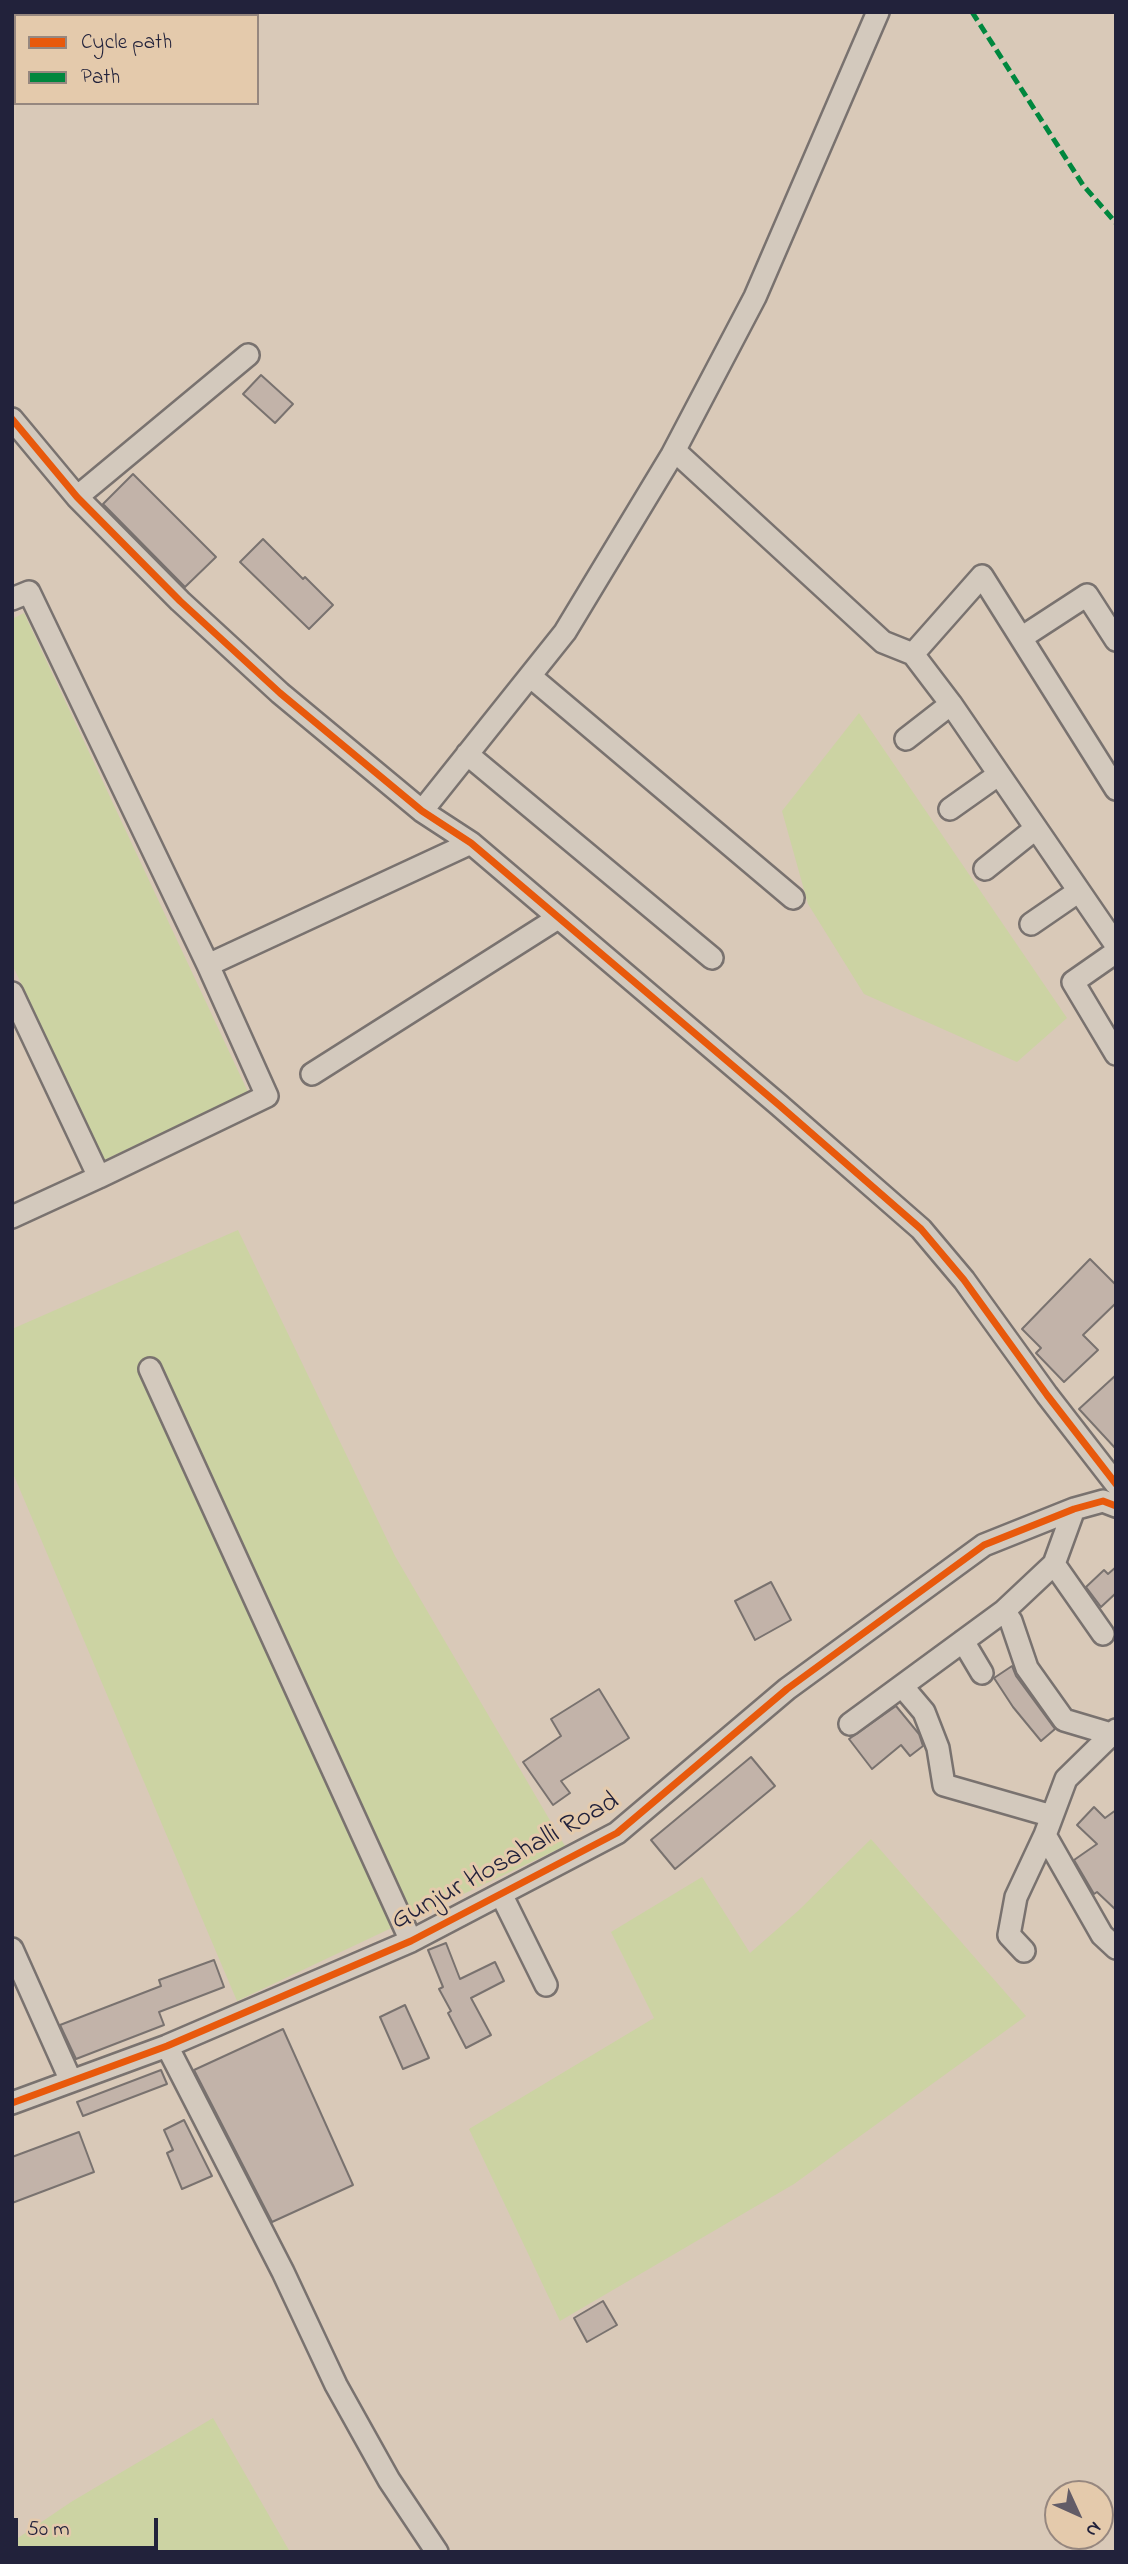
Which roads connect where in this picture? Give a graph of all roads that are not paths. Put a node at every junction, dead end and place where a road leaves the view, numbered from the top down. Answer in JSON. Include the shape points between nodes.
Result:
{"nodes":[{"id":1,"x":878,"y":12,"type":"edge"},
{"id":2,"x":248,"y":355,"type":"dead end"},
{"id":3,"x":12,"y":419,"type":"edge"},
{"id":4,"x":674,"y":451,"type":"junction"},
{"id":5,"x":78,"y":497,"type":"junction"},
{"id":6,"x":12,"y":599,"type":"edge"},
{"id":7,"x":1021,"y":638,"type":"junction"},
{"id":8,"x":1116,"y":640,"type":"edge"},
{"id":9,"x":912,"y":654,"type":"junction"},
{"id":10,"x":530,"y":676,"type":"junction"},
{"id":11,"x":951,"y":704,"type":"junction"},
{"id":12,"x":906,"y":739,"type":"dead end"},
{"id":13,"x":467,"y":754,"type":"junction"},
{"id":14,"x":998,"y":775,"type":"junction"},
{"id":15,"x":1116,"y":789,"type":"edge"},
{"id":16,"x":950,"y":809,"type":"dead end"},
{"id":17,"x":422,"y":811,"type":"junction"},
{"id":18,"x":1035,"y":829,"type":"junction"},
{"id":19,"x":471,"y":843,"type":"junction"},
{"id":20,"x":985,"y":869,"type":"dead end"},
{"id":21,"x":1079,"y":891,"type":"junction"},
{"id":22,"x":793,"y":898,"type":"dead end"},
{"id":23,"x":558,"y":918,"type":"junction"},
{"id":24,"x":1031,"y":924,"type":"dead end"},
{"id":25,"x":1116,"y":945,"type":"edge"},
{"id":26,"x":1116,"y":953,"type":"edge"},
{"id":27,"x":712,"y":958,"type":"dead end"},
{"id":28,"x":208,"y":965,"type":"junction"},
{"id":29,"x":12,"y":993,"type":"edge"},
{"id":30,"x":1114,"y":1045,"type":"edge"},
{"id":31,"x":312,"y":1074,"type":"dead end"},
{"id":32,"x":99,"y":1177,"type":"junction"},
{"id":33,"x":12,"y":1217,"type":"edge"},
{"id":34,"x":150,"y":1368,"type":"dead end"},
{"id":35,"x":1116,"y":1484,"type":"edge"},
{"id":36,"x":1116,"y":1506,"type":"edge"},
{"id":37,"x":1074,"y":1509,"type":"junction"},
{"id":38,"x":1054,"y":1564,"type":"junction"},
{"id":39,"x":1004,"y":1611,"type":"junction"},
{"id":40,"x":1103,"y":1634,"type":"dead end"},
{"id":41,"x":962,"y":1641,"type":"junction"},
{"id":42,"x":982,"y":1672,"type":"dead end"},
{"id":43,"x":902,"y":1686,"type":"junction"},
{"id":44,"x":850,"y":1724,"type":"dead end"},
{"id":45,"x":1113,"y":1732,"type":"edge"},
{"id":46,"x":1049,"y":1826,"type":"junction"},
{"id":47,"x":501,"y":1894,"type":"junction"},
{"id":48,"x":411,"y":1941,"type":"junction"},
{"id":49,"x":1116,"y":1948,"type":"edge"},
{"id":50,"x":12,"y":1949,"type":"edge"},
{"id":51,"x":1024,"y":1951,"type":"dead end"},
{"id":52,"x":546,"y":1985,"type":"dead end"},
{"id":53,"x":167,"y":2046,"type":"junction"},
{"id":54,"x":71,"y":2081,"type":"junction"},
{"id":55,"x":12,"y":2103,"type":"edge"},
{"id":56,"x":437,"y":2552,"type":"edge"}],
"edges":[{"from":1,"to":4,"type":"street","via":[[755,297]]},
{"from":2,"to":5,"type":"street"},
{"from":3,"to":5,"type":"street"},
{"from":4,"to":9,"type":"street","via":[[883,642]]},
{"from":4,"to":10,"type":"street","via":[[565,632]]},
{"from":5,"to":17,"type":"street","via":[[180,601],[280,693]]},
{"from":6,"to":28,"type":"street","via":[[29,592]]},
{"from":7,"to":8,"type":"street","via":[[1087,596]]},
{"from":7,"to":9,"type":"street","via":[[982,576]]},
{"from":7,"to":15,"type":"street"},
{"from":9,"to":11,"type":"street"},
{"from":10,"to":13,"type":"street"},
{"from":10,"to":22,"type":"street"},
{"from":11,"to":12,"type":"street"},
{"from":11,"to":14,"type":"street"},
{"from":13,"to":17,"type":"street"},
{"from":13,"to":27,"type":"street"},
{"from":14,"to":16,"type":"street"},
{"from":14,"to":18,"type":"street"},
{"from":17,"to":19,"type":"street"},
{"from":18,"to":20,"type":"street"},
{"from":18,"to":21,"type":"street"},
{"from":19,"to":23,"type":"street"},
{"from":19,"to":28,"type":"street"},
{"from":21,"to":24,"type":"street"},
{"from":21,"to":25,"type":"street"},
{"from":23,"to":31,"type":"street"},
{"from":23,"to":35,"type":"street","via":[[921,1229]]},
{"from":26,"to":30,"type":"street","via":[[1073,982]]},
{"from":28,"to":32,"type":"street","via":[[267,1096]]},
{"from":29,"to":32,"type":"street"},
{"from":32,"to":33,"type":"street"},
{"from":34,"to":48,"type":"street"},
{"from":36,"to":37,"type":"street","name":"Gunjur Hosahalli Road","via":[[1103,1501]]},
{"from":37,"to":38,"type":"street"},
{"from":37,"to":47,"type":"street","name":"Gunjur Hosahalli Road","via":[[984,1545],[787,1689],[617,1833]]},
{"from":38,"to":39,"type":"street"},
{"from":38,"to":40,"type":"street"},
{"from":39,"to":41,"type":"street"},
{"from":39,"to":45,"type":"street","via":[[1027,1668],[1064,1720]]},
{"from":41,"to":42,"type":"street"},
{"from":41,"to":43,"type":"street"},
{"from":43,"to":44,"type":"street"},
{"from":43,"to":46,"type":"street","via":[[924,1712],[938,1748],[944,1785]]},
{"from":45,"to":46,"type":"street","via":[[1066,1779]]},
{"from":46,"to":49,"type":"street","via":[[1102,1935]]},
{"from":46,"to":51,"type":"street","via":[[1016,1897],[1009,1935]]},
{"from":47,"to":48,"type":"street","name":"Gunjur Hosahalli Road"},
{"from":47,"to":52,"type":"street"},
{"from":48,"to":53,"type":"street","name":"Gunjur Hosahalli Road"},
{"from":50,"to":54,"type":"street"},
{"from":53,"to":54,"type":"street","name":"Gunjur Hosahalli Road"},
{"from":53,"to":56,"type":"street","via":[[336,2385],[389,2480]]},
{"from":54,"to":55,"type":"street","name":"Gunjur Hosahalli Road"}]}
